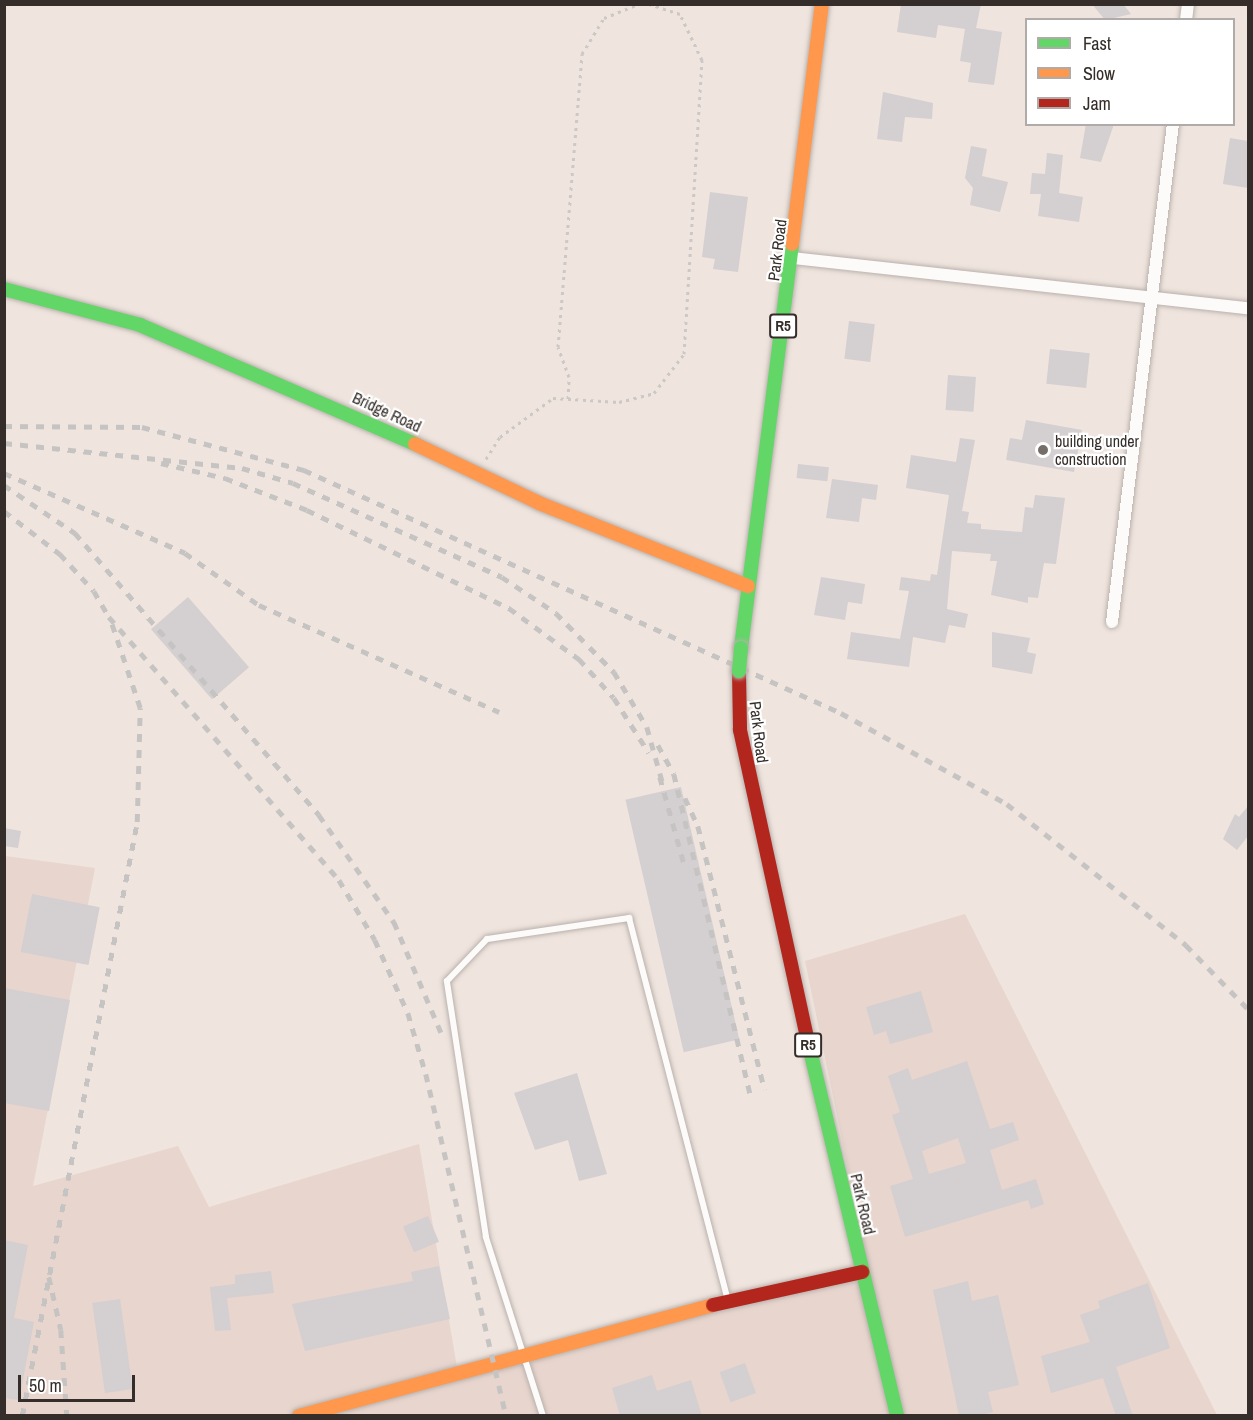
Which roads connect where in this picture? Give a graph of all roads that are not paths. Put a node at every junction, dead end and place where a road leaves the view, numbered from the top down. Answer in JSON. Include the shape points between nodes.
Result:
{"nodes":[{"id":1,"x":822,"y":4,"type":"edge"},
{"id":2,"x":1173,"y":126,"type":"edge"},
{"id":3,"x":792,"y":258,"type":"junction"},
{"id":4,"x":4,"y":289,"type":"edge"},
{"id":5,"x":1150,"y":294,"type":"junction"},
{"id":6,"x":1248,"y":308,"type":"edge"},
{"id":7,"x":748,"y":586,"type":"junction"},
{"id":8,"x":1112,"y":622,"type":"dead end"},
{"id":9,"x":862,"y":1272,"type":"junction"},
{"id":10,"x":728,"y":1301,"type":"junction"},
{"id":11,"x":527,"y":1355,"type":"junction"},
{"id":12,"x":331,"y":1411,"type":"edge"},
{"id":13,"x":299,"y":1416,"type":"edge"},
{"id":14,"x":543,"y":1416,"type":"edge"},
{"id":15,"x":897,"y":1416,"type":"edge"}],
"edges":[{"from":1,"to":3,"type":"main road","name":"Park Road","number":"R5"},
{"from":2,"to":5,"type":"street"},
{"from":3,"to":5,"type":"street"},
{"from":3,"to":7,"type":"main road","name":"Park Road","number":"R5"},
{"from":4,"to":7,"type":"main road","name":"Bridge Road","via":[[140,325],[351,412],[476,473]]},
{"from":5,"to":6,"type":"street"},
{"from":5,"to":8,"type":"street"},
{"from":7,"to":9,"type":"main road","name":"Park Road","number":"R5","bridge":true,"via":[[736,708]]},
{"from":9,"to":10,"type":"main road"},
{"from":9,"to":15,"type":"main road","name":"Park Road","number":"R5"},
{"from":10,"to":11,"type":"main road"},
{"from":10,"to":11,"type":"lane","via":[[629,918],[487,939],[447,981],[486,1238]]},
{"from":11,"to":12,"type":"main road"},
{"from":11,"to":14,"type":"lane"},
{"from":12,"to":13,"type":"main road"}]}
